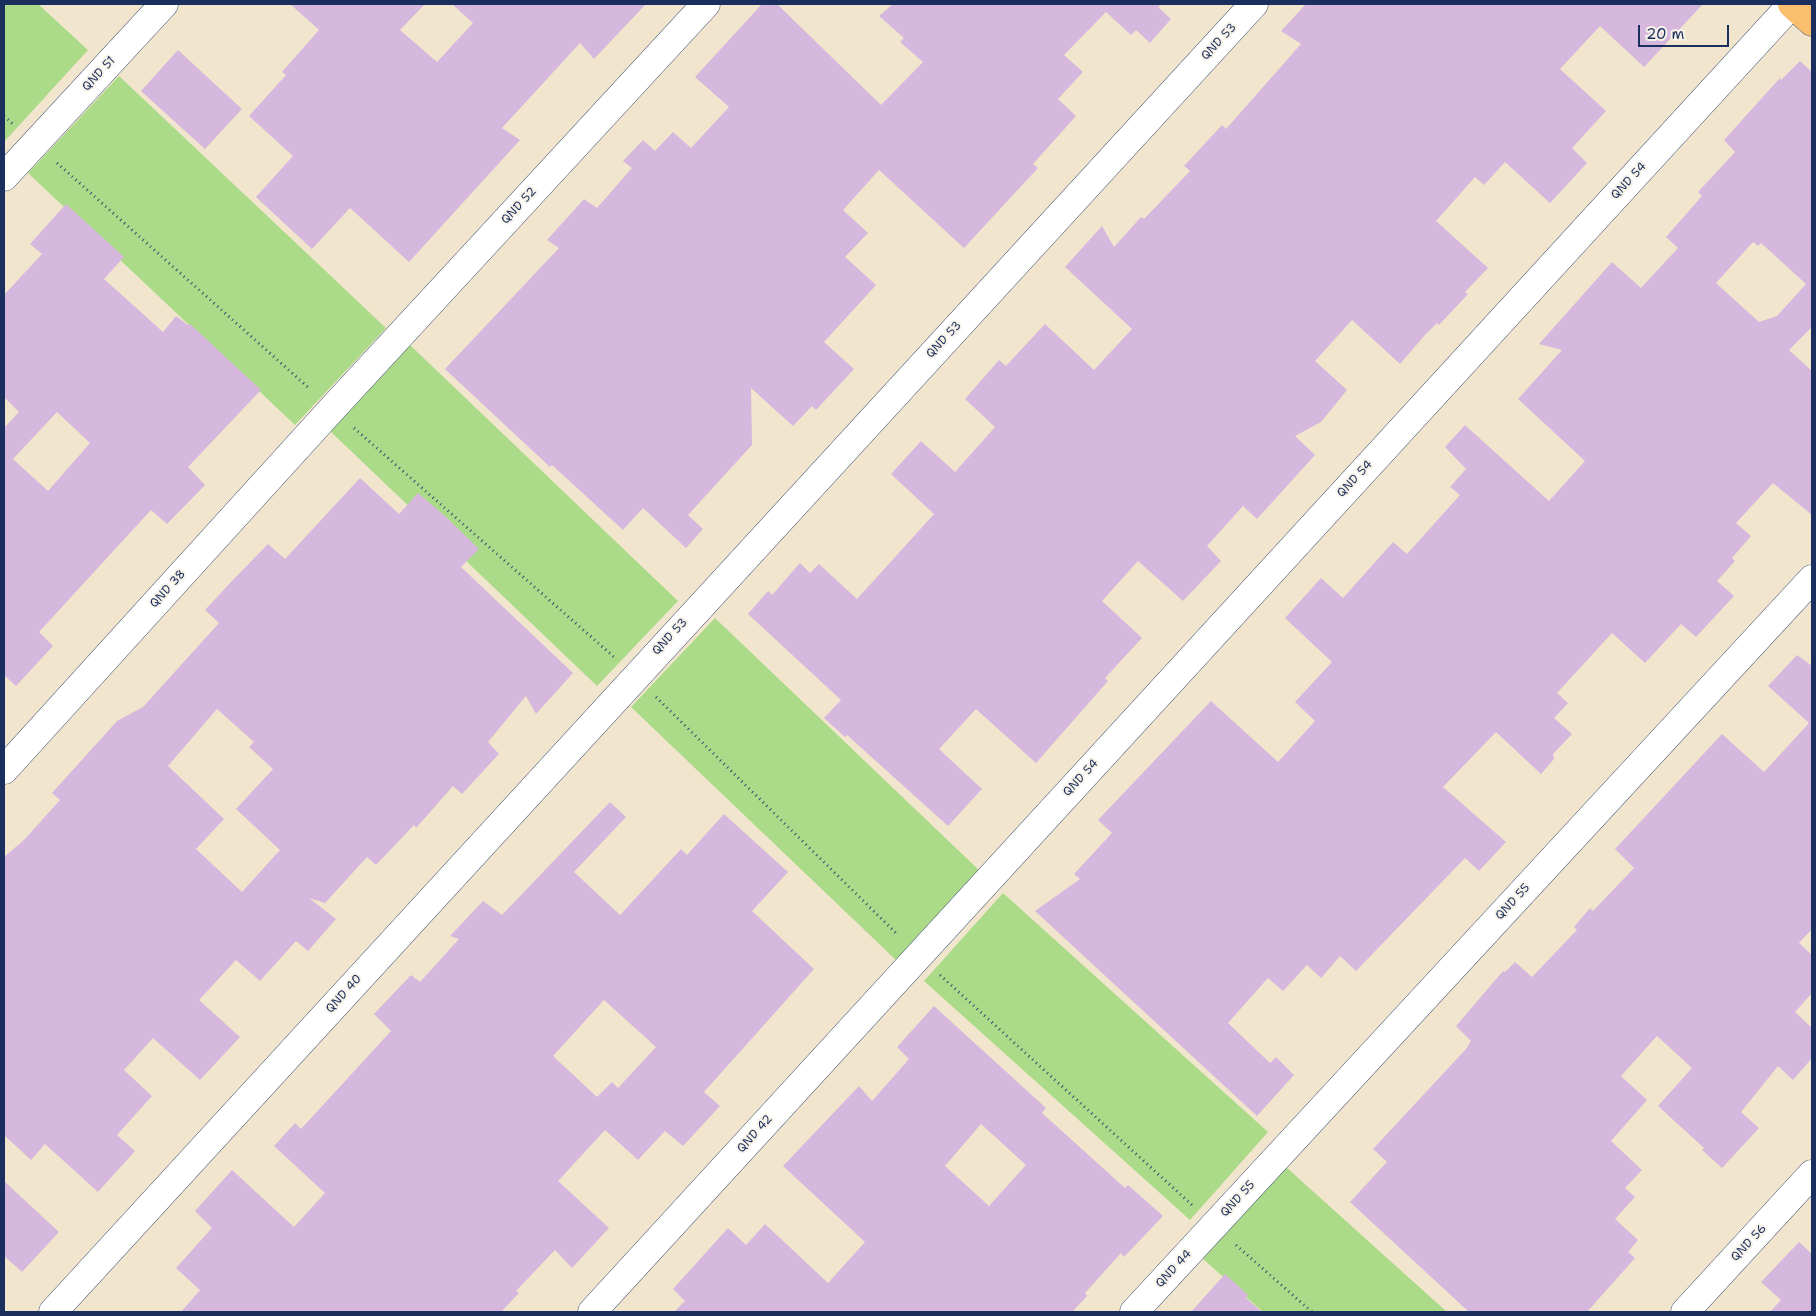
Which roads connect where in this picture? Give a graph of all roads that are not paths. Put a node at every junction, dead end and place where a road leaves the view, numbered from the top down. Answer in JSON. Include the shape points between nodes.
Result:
{"nodes":[{"id":1,"x":164,"y":4,"type":"edge"},
{"id":2,"x":706,"y":4,"type":"edge"},
{"id":3,"x":1254,"y":4,"type":"edge"},
{"id":4,"x":1792,"y":4,"type":"edge"},
{"id":5,"x":1812,"y":22,"type":"edge"},
{"id":6,"x":4,"y":177,"type":"edge"},
{"id":7,"x":332,"y":409,"type":"joint"},
{"id":8,"x":1812,"y":579,"type":"edge"},
{"id":9,"x":635,"y":676,"type":"joint"},
{"id":10,"x":4,"y":770,"type":"edge"},
{"id":11,"x":918,"y":955,"type":"joint"},
{"id":12,"x":1812,"y":1174,"type":"edge"},
{"id":13,"x":1214,"y":1225,"type":"joint"},
{"id":14,"x":52,"y":1312,"type":"edge"},
{"id":15,"x":592,"y":1312,"type":"edge"},
{"id":16,"x":1134,"y":1312,"type":"edge"},
{"id":17,"x":1685,"y":1312,"type":"edge"}],
"edges":[{"from":1,"to":6,"type":"street","name":"QND 51"},
{"from":2,"to":7,"type":"street","name":"QND 52"},
{"from":3,"to":9,"type":"street","name":"QND 53"},
{"from":4,"to":5,"type":"main road"},
{"from":4,"to":11,"type":"street","name":"QND 54"},
{"from":7,"to":10,"type":"street","name":"QND 38"},
{"from":8,"to":13,"type":"street","name":"QND 55"},
{"from":9,"to":14,"type":"street","name":"QND 40"},
{"from":11,"to":15,"type":"street","name":"QND 42"},
{"from":12,"to":17,"type":"street","name":"QND 56"},
{"from":13,"to":16,"type":"street","name":"QND 44"}]}
